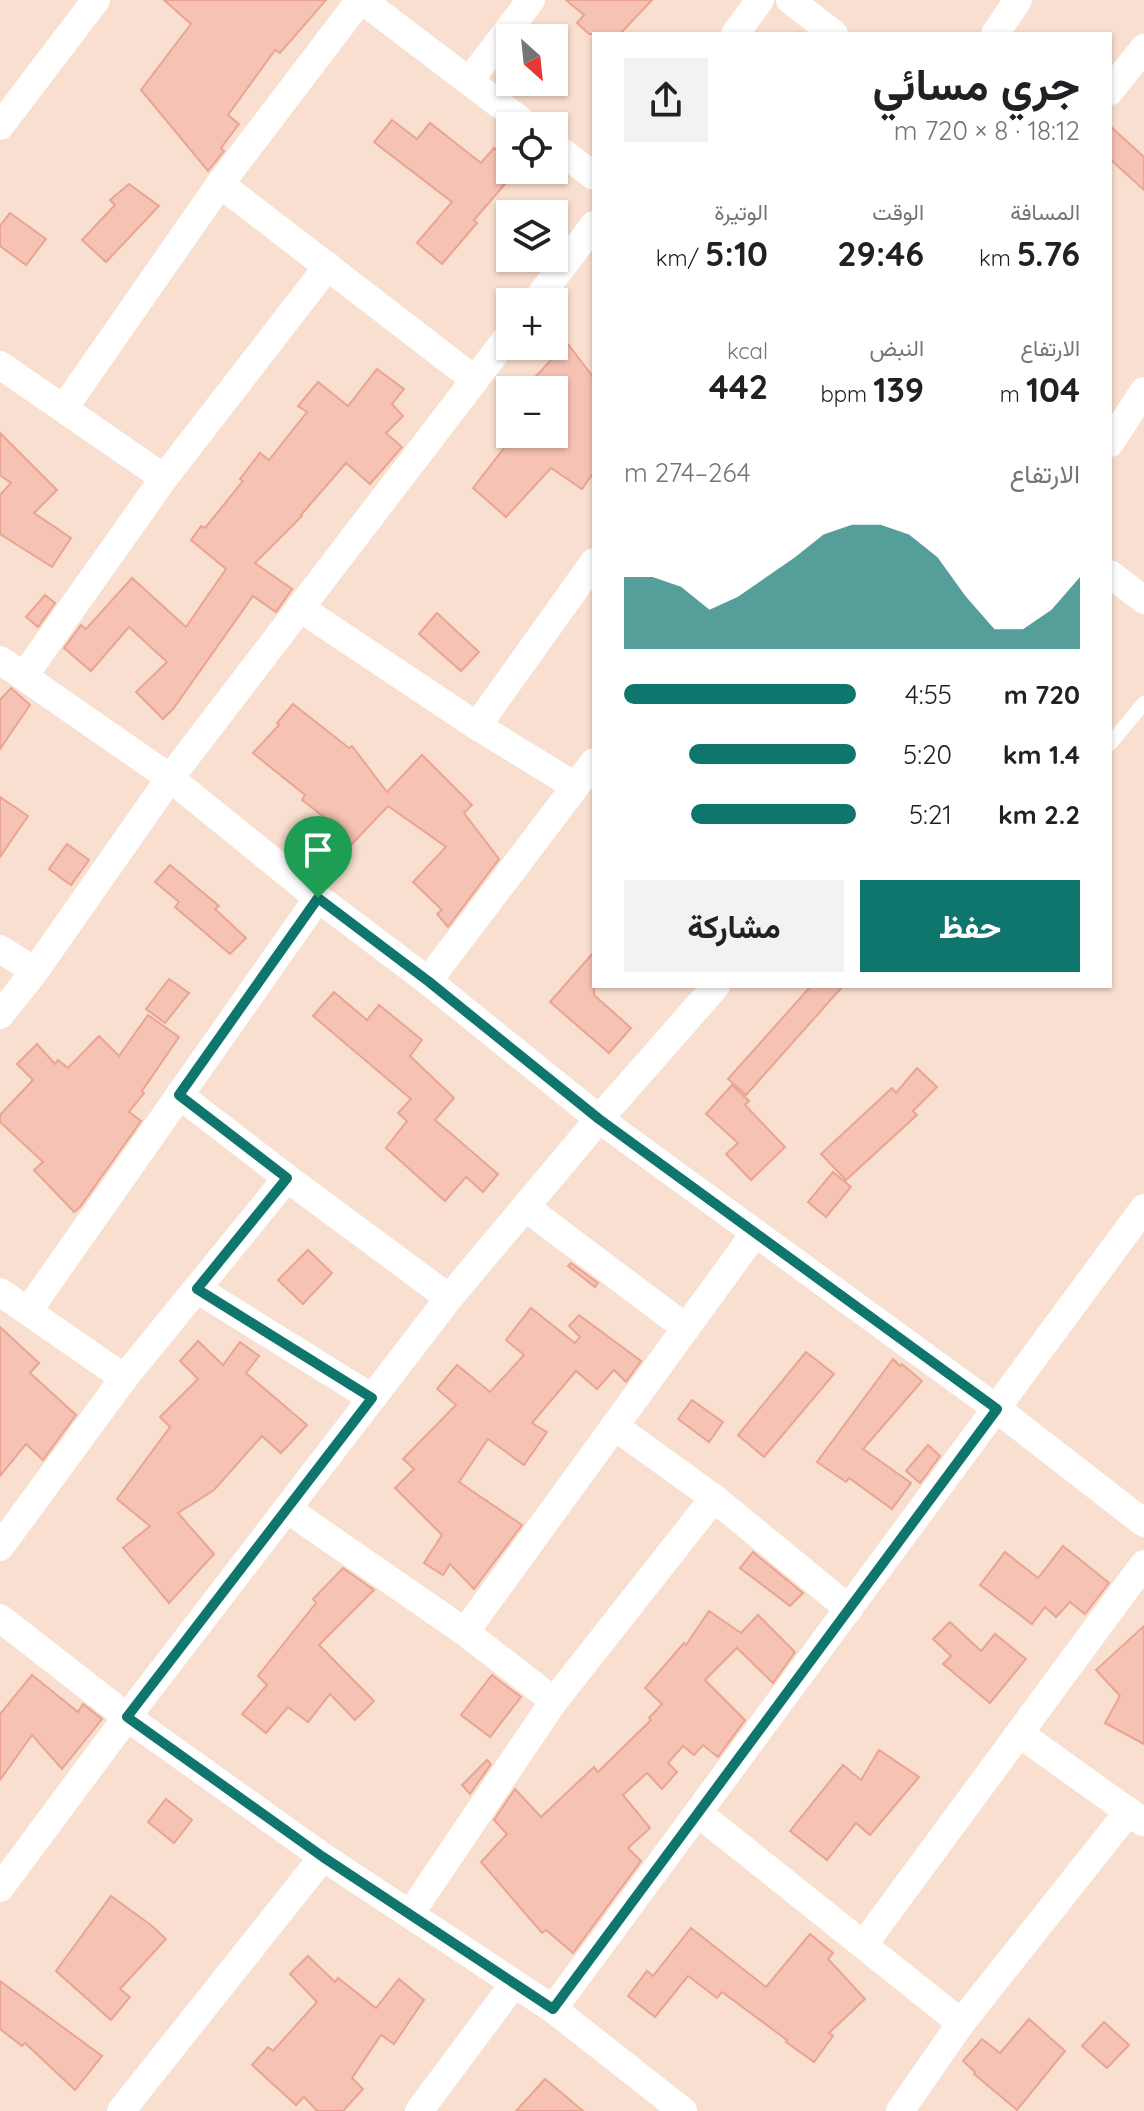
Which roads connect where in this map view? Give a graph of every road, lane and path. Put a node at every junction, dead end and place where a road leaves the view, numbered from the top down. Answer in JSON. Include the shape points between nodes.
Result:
{"nodes":[{"id":1,"x":96,"y":0,"type":"edge"},
{"id":2,"x":361,"y":0,"type":"edge"},
{"id":3,"x":531,"y":0,"type":"edge"},
{"id":4,"x":760,"y":0,"type":"edge"},
{"id":5,"x":790,"y":0,"type":"edge"},
{"id":6,"x":1018,"y":0,"type":"edge"},
{"id":7,"x":736,"y":32,"type":"edge"},
{"id":8,"x":831,"y":32,"type":"edge"},
{"id":9,"x":996,"y":32,"type":"edge"},
{"id":10,"x":1144,"y":48,"type":"edge"},
{"id":11,"x":469,"y":81,"type":"junction"},
{"id":12,"x":1112,"y":88,"type":"edge"},
{"id":13,"x":510,"y":112,"type":"edge"},
{"id":14,"x":0,"y":126,"type":"edge"},
{"id":15,"x":568,"y":156,"type":"edge"},
{"id":16,"x":592,"y":174,"type":"edge"},
{"id":17,"x":220,"y":184,"type":"junction"},
{"id":18,"x":592,"y":228,"type":"edge"},
{"id":19,"x":328,"y":266,"type":"junction"},
{"id":20,"x":546,"y":288,"type":"edge"},
{"id":21,"x":496,"y":352,"type":"edge"},
{"id":22,"x":0,"y":365,"type":"edge"},
{"id":23,"x":475,"y":380,"type":"junction"},
{"id":24,"x":1144,"y":391,"type":"edge"},
{"id":25,"x":64,"y":408,"type":"junction"},
{"id":26,"x":1112,"y":440,"type":"edge"},
{"id":27,"x":164,"y":478,"type":"junction"},
{"id":28,"x":592,"y":565,"type":"edge"},
{"id":29,"x":1112,"y":576,"type":"edge"},
{"id":30,"x":1144,"y":600,"type":"edge"},
{"id":31,"x":300,"y":608,"type":"junction"},
{"id":32,"x":12,"y":668,"type":"edge"},
{"id":33,"x":1144,"y":703,"type":"edge"},
{"id":34,"x":477,"y":726,"type":"junction"},
{"id":35,"x":1112,"y":742,"type":"edge"},
{"id":36,"x":592,"y":765,"type":"edge"},
{"id":37,"x":170,"y":778,"type":"junction"},
{"id":38,"x":575,"y":786,"type":"junction"},
{"id":39,"x":318,"y":898,"type":"junction"},
{"id":40,"x":0,"y":949,"type":"edge"},
{"id":41,"x":35,"y":971,"type":"junction"},
{"id":42,"x":428,"y":981,"type":"junction"},
{"id":43,"x":714,"y":988,"type":"edge"},
{"id":44,"x":0,"y":1015,"type":"edge"},
{"id":45,"x":179,"y":1095,"type":"junction"},
{"id":46,"x":599,"y":1119,"type":"junction"},
{"id":47,"x":287,"y":1178,"type":"junction"},
{"id":48,"x":525,"y":1207,"type":"junction"},
{"id":49,"x":1139,"y":1224,"type":"edge"},
{"id":50,"x":755,"y":1233,"type":"junction"},
{"id":51,"x":197,"y":1289,"type":"junction"},
{"id":52,"x":0,"y":1292,"type":"edge"},
{"id":53,"x":449,"y":1298,"type":"junction"},
{"id":54,"x":28,"y":1311,"type":"junction"},
{"id":55,"x":686,"y":1328,"type":"junction"},
{"id":56,"x":124,"y":1378,"type":"junction"},
{"id":57,"x":372,"y":1398,"type":"junction"},
{"id":58,"x":997,"y":1409,"type":"junction"},
{"id":59,"x":614,"y":1426,"type":"junction"},
{"id":60,"x":714,"y":1498,"type":"junction"},
{"id":61,"x":287,"y":1509,"type":"junction"},
{"id":62,"x":1144,"y":1523,"type":"edge"},
{"id":63,"x":0,"y":1547,"type":"edge"},
{"id":64,"x":1144,"y":1564,"type":"edge"},
{"id":65,"x":849,"y":1609,"type":"junction"},
{"id":66,"x":0,"y":1618,"type":"edge"},
{"id":67,"x":465,"y":1632,"type":"junction"},
{"id":68,"x":554,"y":1701,"type":"junction"},
{"id":69,"x":127,"y":1717,"type":"junction"},
{"id":70,"x":1020,"y":1734,"type":"junction"},
{"id":71,"x":698,"y":1813,"type":"junction"},
{"id":72,"x":1136,"y":1817,"type":"edge"},
{"id":73,"x":323,"y":1857,"type":"junction"},
{"id":74,"x":0,"y":1888,"type":"edge"},
{"id":75,"x":410,"y":1914,"type":"junction"},
{"id":76,"x":864,"y":1944,"type":"junction"},
{"id":77,"x":513,"y":1985,"type":"junction"},
{"id":78,"x":553,"y":2009,"type":"junction"},
{"id":79,"x":961,"y":2023,"type":"junction"},
{"id":80,"x":121,"y":2111,"type":"edge"},
{"id":81,"x":419,"y":2111,"type":"edge"},
{"id":82,"x":683,"y":2111,"type":"edge"},
{"id":83,"x":900,"y":2111,"type":"edge"}],
"edges":[{"from":1,"to":14,"type":"street"},
{"from":2,"to":11,"type":"street"},
{"from":2,"to":17,"type":"street"},
{"from":3,"to":11,"type":"street"},
{"from":4,"to":7,"type":"street"},
{"from":5,"to":8,"type":"street"},
{"from":6,"to":9,"type":"street"},
{"from":10,"to":12,"type":"street"},
{"from":11,"to":13,"type":"street"},
{"from":15,"to":16,"type":"street"},
{"from":17,"to":19,"type":"street"},
{"from":17,"to":25,"type":"street"},
{"from":18,"to":20,"type":"street"},
{"from":19,"to":23,"type":"street"},
{"from":19,"to":27,"type":"street"},
{"from":21,"to":23,"type":"street"},
{"from":22,"to":25,"type":"street"},
{"from":23,"to":31,"type":"street"},
{"from":24,"to":26,"type":"street"},
{"from":25,"to":27,"type":"street"},
{"from":27,"to":32,"type":"street"},
{"from":28,"to":34,"type":"street"},
{"from":29,"to":30,"type":"street"},
{"from":31,"to":34,"type":"street"},
{"from":31,"to":37,"type":"street"},
{"from":32,"to":37,"type":"street"},
{"from":33,"to":35,"type":"lane"},
{"from":34,"to":38,"type":"street"},
{"from":36,"to":38,"type":"street"},
{"from":37,"to":39,"type":"street"},
{"from":37,"to":41,"type":"street"},
{"from":38,"to":42,"type":"street"},
{"from":39,"to":42,"type":"street"},
{"from":39,"to":45,"type":"street"},
{"from":40,"to":41,"type":"street"},
{"from":41,"to":44,"type":"street"},
{"from":42,"to":46,"type":"street"},
{"from":43,"to":46,"type":"street"},
{"from":45,"to":47,"type":"street"},
{"from":45,"to":54,"type":"street"},
{"from":46,"to":48,"type":"street"},
{"from":46,"to":50,"type":"street"},
{"from":47,"to":51,"type":"street"},
{"from":47,"to":53,"type":"street"},
{"from":48,"to":53,"type":"street"},
{"from":48,"to":55,"type":"street"},
{"from":49,"to":58,"type":"street"},
{"from":50,"to":55,"type":"street"},
{"from":50,"to":58,"type":"street"},
{"from":51,"to":56,"type":"street"},
{"from":51,"to":57,"type":"street"},
{"from":52,"to":54,"type":"street"},
{"from":53,"to":57,"type":"street"},
{"from":54,"to":56,"type":"street"},
{"from":55,"to":59,"type":"street"},
{"from":56,"to":63,"type":"street"},
{"from":57,"to":61,"type":"street"},
{"from":58,"to":62,"type":"street"},
{"from":58,"to":65,"type":"street"},
{"from":59,"to":60,"type":"street"},
{"from":59,"to":67,"type":"street"},
{"from":60,"to":65,"type":"street"},
{"from":60,"to":68,"type":"street"},
{"from":61,"to":67,"type":"street"},
{"from":61,"to":69,"type":"street"},
{"from":64,"to":70,"type":"street"},
{"from":65,"to":71,"type":"street"},
{"from":66,"to":69,"type":"street"},
{"from":67,"to":68,"type":"street"},
{"from":68,"to":75,"type":"street"},
{"from":69,"to":73,"type":"street"},
{"from":69,"to":74,"type":"street"},
{"from":70,"to":72,"type":"street"},
{"from":70,"to":76,"type":"street"},
{"from":71,"to":76,"type":"street"},
{"from":71,"to":78,"type":"street"},
{"from":72,"to":79,"type":"street"},
{"from":73,"to":75,"type":"street"},
{"from":73,"to":80,"type":"street"},
{"from":75,"to":77,"type":"street"},
{"from":76,"to":79,"type":"street"},
{"from":77,"to":78,"type":"street"},
{"from":77,"to":81,"type":"street"},
{"from":78,"to":82,"type":"street"},
{"from":79,"to":83,"type":"street"}]}
